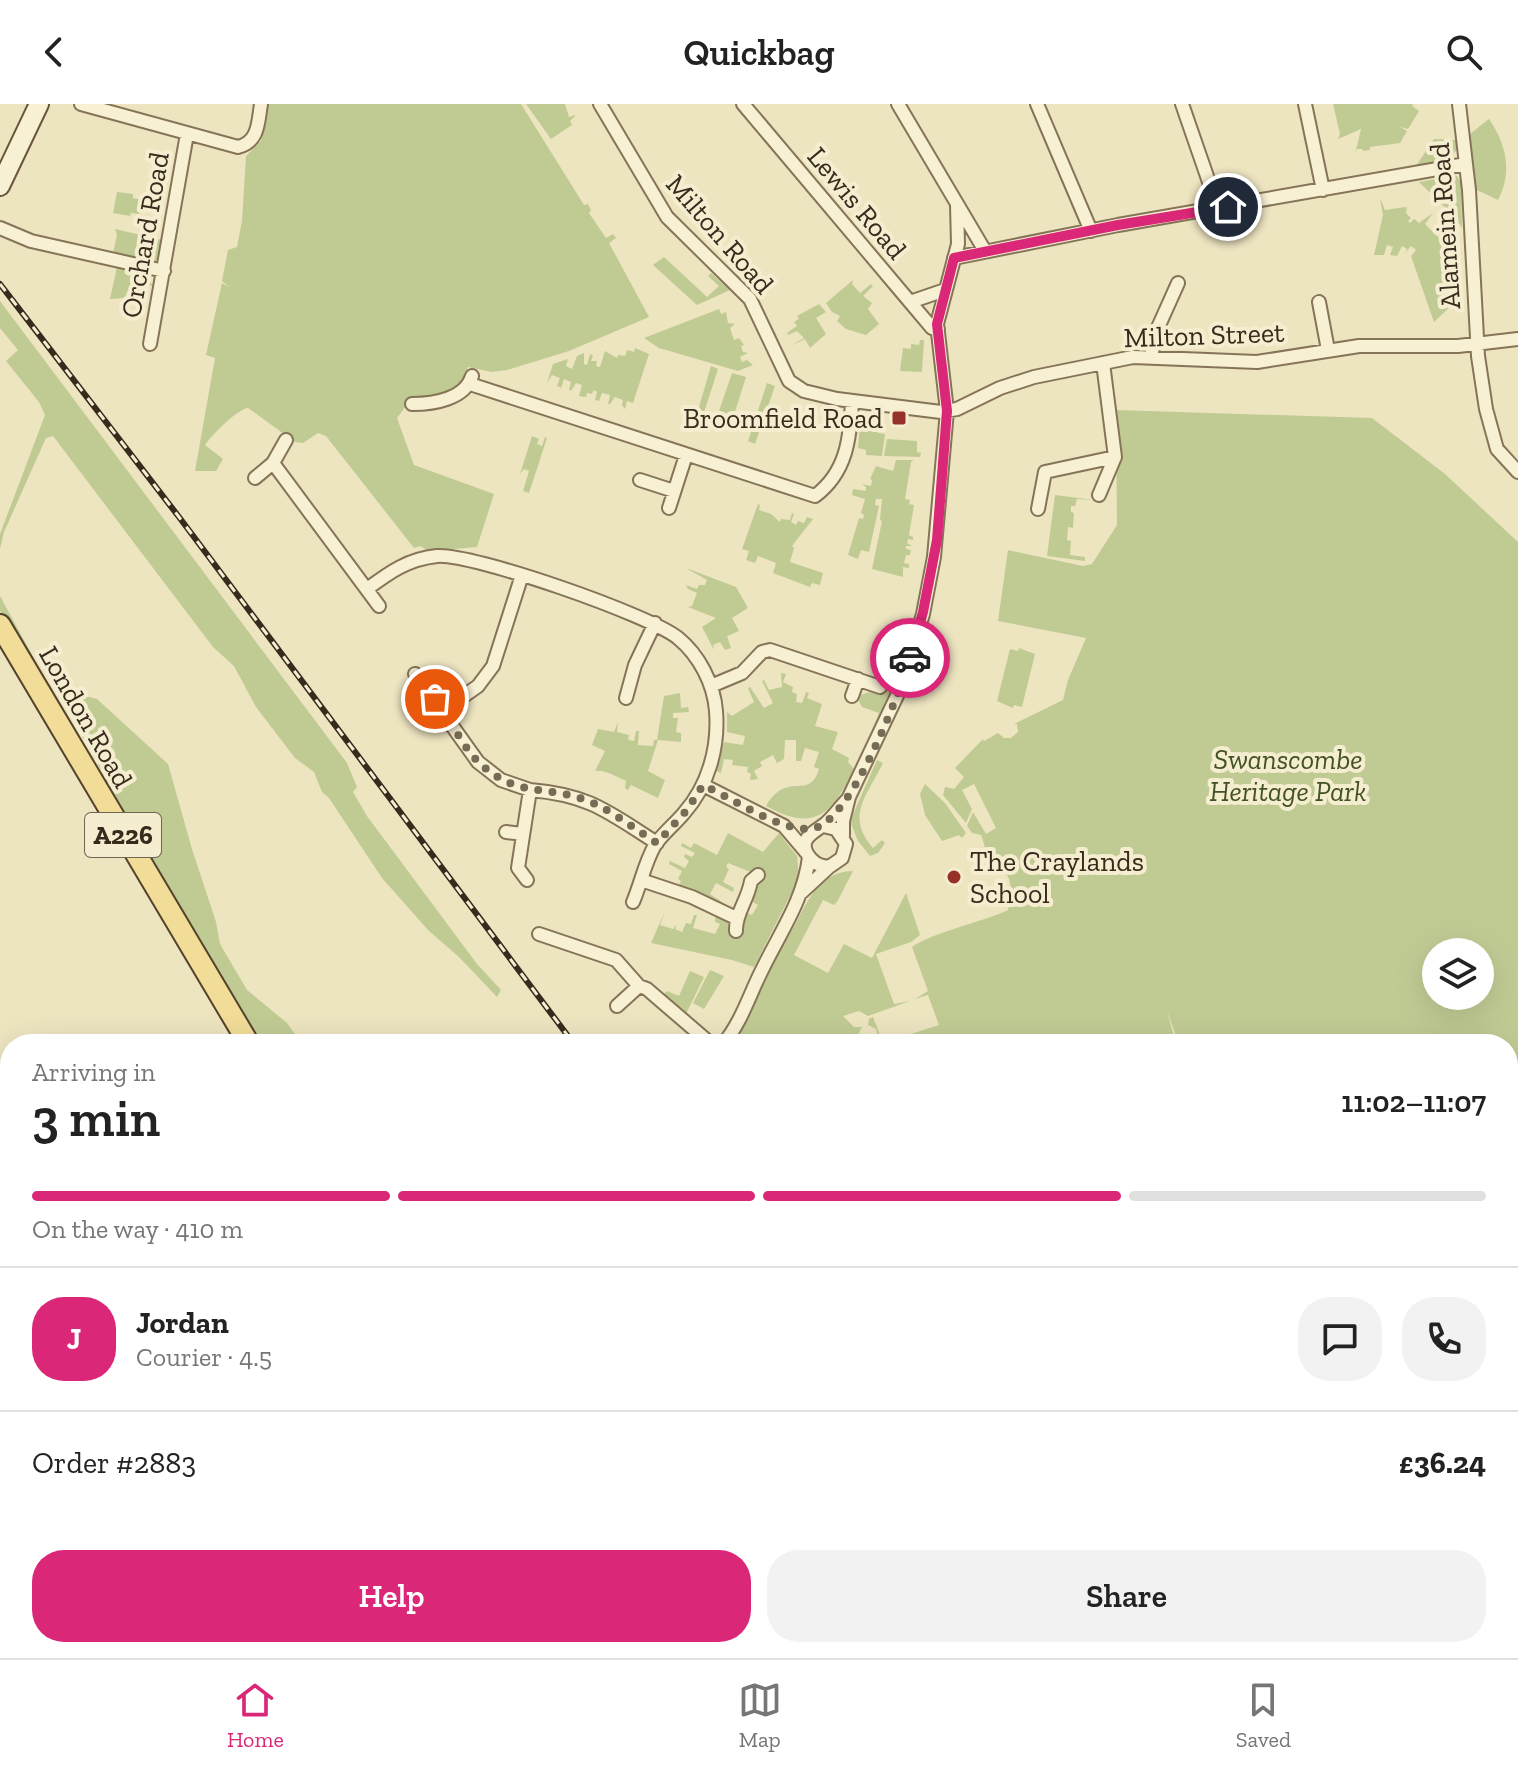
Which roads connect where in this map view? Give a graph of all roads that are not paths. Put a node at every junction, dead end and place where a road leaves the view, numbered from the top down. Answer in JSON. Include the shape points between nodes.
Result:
{"nodes":[{"id":1,"x":39,"y":104,"type":"edge"},
{"id":2,"x":81,"y":104,"type":"edge"},
{"id":3,"x":261,"y":104,"type":"edge"},
{"id":4,"x":600,"y":104,"type":"edge"},
{"id":5,"x":743,"y":104,"type":"edge"},
{"id":6,"x":898,"y":104,"type":"edge"},
{"id":7,"x":1037,"y":104,"type":"edge"},
{"id":8,"x":1182,"y":104,"type":"edge"},
{"id":9,"x":1305,"y":104,"type":"edge"},
{"id":10,"x":1459,"y":104,"type":"edge"},
{"id":11,"x":187,"y":134,"type":"junction"},
{"id":12,"x":1466,"y":164,"type":"junction"},
{"id":13,"x":0,"y":186,"type":"edge"},
{"id":14,"x":1323,"y":190,"type":"junction"},
{"id":15,"x":957,"y":205,"type":"junction"},
{"id":16,"x":1218,"y":208,"type":"junction"},
{"id":17,"x":0,"y":228,"type":"edge"},
{"id":18,"x":1091,"y":231,"type":"junction"},
{"id":19,"x":985,"y":251,"type":"junction"},
{"id":20,"x":954,"y":258,"type":"junction"},
{"id":21,"x":164,"y":271,"type":"junction"},
{"id":22,"x":1178,"y":283,"type":"dead end"},
{"id":23,"x":945,"y":290,"type":"junction"},
{"id":24,"x":910,"y":302,"type":"junction"},
{"id":25,"x":1319,"y":302,"type":"dead end"},
{"id":26,"x":938,"y":329,"type":"junction"},
{"id":27,"x":1518,"y":339,"type":"edge"},
{"id":28,"x":150,"y":344,"type":"dead end"},
{"id":29,"x":1478,"y":344,"type":"junction"},
{"id":30,"x":1328,"y":350,"type":"junction"},
{"id":31,"x":1151,"y":357,"type":"junction"},
{"id":32,"x":1103,"y":363,"type":"junction"},
{"id":33,"x":852,"y":402,"type":"junction"},
{"id":34,"x":412,"y":404,"type":"dead end"},
{"id":35,"x":947,"y":411,"type":"junction"},
{"id":36,"x":286,"y":440,"type":"dead end"},
{"id":37,"x":686,"y":455,"type":"junction"},
{"id":38,"x":1115,"y":457,"type":"junction"},
{"id":39,"x":273,"y":463,"type":"junction"},
{"id":40,"x":1518,"y":472,"type":"edge"},
{"id":41,"x":255,"y":478,"type":"dead end"},
{"id":42,"x":640,"y":480,"type":"dead end"},
{"id":43,"x":674,"y":491,"type":"junction"},
{"id":44,"x":1099,"y":495,"type":"dead end"},
{"id":45,"x":669,"y":508,"type":"dead end"},
{"id":46,"x":1038,"y":509,"type":"dead end"},
{"id":47,"x":522,"y":575,"type":"junction"},
{"id":48,"x":367,"y":589,"type":"junction"},
{"id":49,"x":379,"y":606,"type":"dead end"},
{"id":50,"x":655,"y":623,"type":"junction"},
{"id":51,"x":0,"y":625,"type":"edge"},
{"id":52,"x":415,"y":674,"type":"dead end"},
{"id":53,"x":858,"y":679,"type":"junction"},
{"id":54,"x":711,"y":686,"type":"junction"},
{"id":55,"x":880,"y":687,"type":"dead end"},
{"id":56,"x":852,"y":696,"type":"dead end"},
{"id":57,"x":611,"y":702,"type":"dead end"},
{"id":58,"x":444,"y":710,"type":"junction"},
{"id":59,"x":703,"y":785,"type":"junction"},
{"id":60,"x":530,"y":790,"type":"junction"},
{"id":61,"x":849,"y":797,"type":"junction"},
{"id":62,"x":784,"y":826,"type":"junction"},
{"id":63,"x":819,"y":827,"type":"junction"},
{"id":64,"x":506,"y":832,"type":"dead end"},
{"id":65,"x":523,"y":834,"type":"junction"},
{"id":66,"x":843,"y":836,"type":"junction"},
{"id":67,"x":657,"y":843,"type":"junction"},
{"id":68,"x":808,"y":855,"type":"junction"},
{"id":69,"x":829,"y":867,"type":"junction"},
{"id":70,"x":758,"y":875,"type":"dead end"},
{"id":71,"x":527,"y":880,"type":"dead end"},
{"id":72,"x":641,"y":880,"type":"junction"},
{"id":73,"x":802,"y":892,"type":"junction"},
{"id":74,"x":633,"y":902,"type":"dead end"},
{"id":75,"x":539,"y":934,"type":"dead end"},
{"id":76,"x":639,"y":986,"type":"junction"},
{"id":77,"x":617,"y":1006,"type":"dead end"},
{"id":78,"x":243,"y":1034,"type":"edge"},
{"id":79,"x":699,"y":1034,"type":"edge"},
{"id":80,"x":730,"y":1034,"type":"edge"}],
"edges":[{"from":1,"to":13,"type":"main road"},
{"from":2,"to":11,"type":"street"},
{"from":3,"to":11,"type":"street","via":[[249,144],[238,147]]},
{"from":4,"to":33,"type":"street","name":"Milton Road","via":[[667,217],[750,299],[789,381],[804,391]]},
{"from":5,"to":24,"type":"street","name":"Lewis Road"},
{"from":6,"to":15,"type":"street"},
{"from":7,"to":18,"type":"street"},
{"from":8,"to":16,"type":"street"},
{"from":9,"to":14,"type":"street"},
{"from":10,"to":12,"type":"street","name":"Alamein Road"},
{"from":11,"to":21,"type":"street","name":"Orchard Road"},
{"from":12,"to":14,"type":"street"},
{"from":12,"to":29,"type":"street","name":"Alamein Road"},
{"from":14,"to":16,"type":"street"},
{"from":15,"to":19,"type":"street"},
{"from":15,"to":20,"type":"street"},
{"from":16,"to":18,"type":"street"},
{"from":17,"to":21,"type":"street","via":[[31,241]]},
{"from":18,"to":19,"type":"street"},
{"from":19,"to":20,"type":"street"},
{"from":20,"to":23,"type":"street"},
{"from":21,"to":28,"type":"street","name":"Orchard Road"},
{"from":22,"to":31,"type":"street"},
{"from":23,"to":24,"type":"street"},
{"from":23,"to":26,"type":"street"},
{"from":24,"to":26,"type":"street","name":"Lewis Road"},
{"from":25,"to":30,"type":"street"},
{"from":26,"to":35,"type":"street"},
{"from":27,"to":29,"type":"street","name":"Milton Street"},
{"from":29,"to":30,"type":"street","name":"Milton Street"},
{"from":29,"to":40,"type":"street","name":"Alamein Road","via":[[1492,439]]},
{"from":30,"to":31,"type":"street","name":"Milton Street","via":[[1257,362]]},
{"from":31,"to":32,"type":"street","name":"Milton Street"},
{"from":32,"to":35,"type":"street","name":"Milton Street","via":[[1012,383]]},
{"from":32,"to":38,"type":"street"},
{"from":33,"to":35,"type":"street","name":"Milton Road"},
{"from":33,"to":37,"type":"street","via":[[845,457],[816,496]]},
{"from":34,"to":37,"type":"street","via":[[460,394],[471,380]]},
{"from":35,"to":61,"type":"street","via":[[937,540],[923,612],[900,691]]},
{"from":36,"to":39,"type":"street"},
{"from":37,"to":43,"type":"street"},
{"from":38,"to":44,"type":"street"},
{"from":38,"to":46,"type":"street","via":[[1045,472]]},
{"from":39,"to":41,"type":"street"},
{"from":39,"to":48,"type":"street"},
{"from":42,"to":43,"type":"street"},
{"from":43,"to":45,"type":"street"},
{"from":47,"to":48,"type":"street","via":[[435,556],[402,564]]},
{"from":47,"to":50,"type":"street"},
{"from":47,"to":58,"type":"street","via":[[493,666],[478,686]]},
{"from":48,"to":49,"type":"street"},
{"from":50,"to":54,"type":"street","via":[[689,649]]},
{"from":50,"to":57,"type":"street","via":[[635,665],[631,702]]},
{"from":51,"to":78,"type":"main road","name":"London Road","number":"A226"},
{"from":52,"to":58,"type":"street"},
{"from":53,"to":54,"type":"street","via":[[768,650],[742,673]]},
{"from":53,"to":55,"type":"street"},
{"from":53,"to":56,"type":"street"},
{"from":54,"to":59,"type":"street","via":[[717,730]]},
{"from":58,"to":60,"type":"street","via":[[482,766],[501,780]]},
{"from":59,"to":62,"type":"street"},
{"from":59,"to":67,"type":"street"},
{"from":60,"to":65,"type":"street"},
{"from":60,"to":67,"type":"street","via":[[589,801]]},
{"from":61,"to":63,"type":"street"},
{"from":61,"to":66,"type":"street"},
{"from":62,"to":63,"type":"street"},
{"from":62,"to":68,"type":"street"},
{"from":63,"to":66,"type":"street","via":[[833,827]]},
{"from":63,"to":68,"type":"street","via":[[806,839]]},
{"from":64,"to":65,"type":"street"},
{"from":65,"to":71,"type":"street","via":[[518,868]]},
{"from":66,"to":69,"type":"street","via":[[845,853]]},
{"from":67,"to":72,"type":"street"},
{"from":68,"to":69,"type":"street"},
{"from":68,"to":73,"type":"street"},
{"from":69,"to":73,"type":"street"},
{"from":70,"to":72,"type":"street","via":[[736,924],[692,897]]},
{"from":72,"to":74,"type":"street"},
{"from":73,"to":80,"type":"street"},
{"from":75,"to":76,"type":"street","via":[[616,960]]},
{"from":76,"to":77,"type":"street"},
{"from":76,"to":79,"type":"street"}]}
